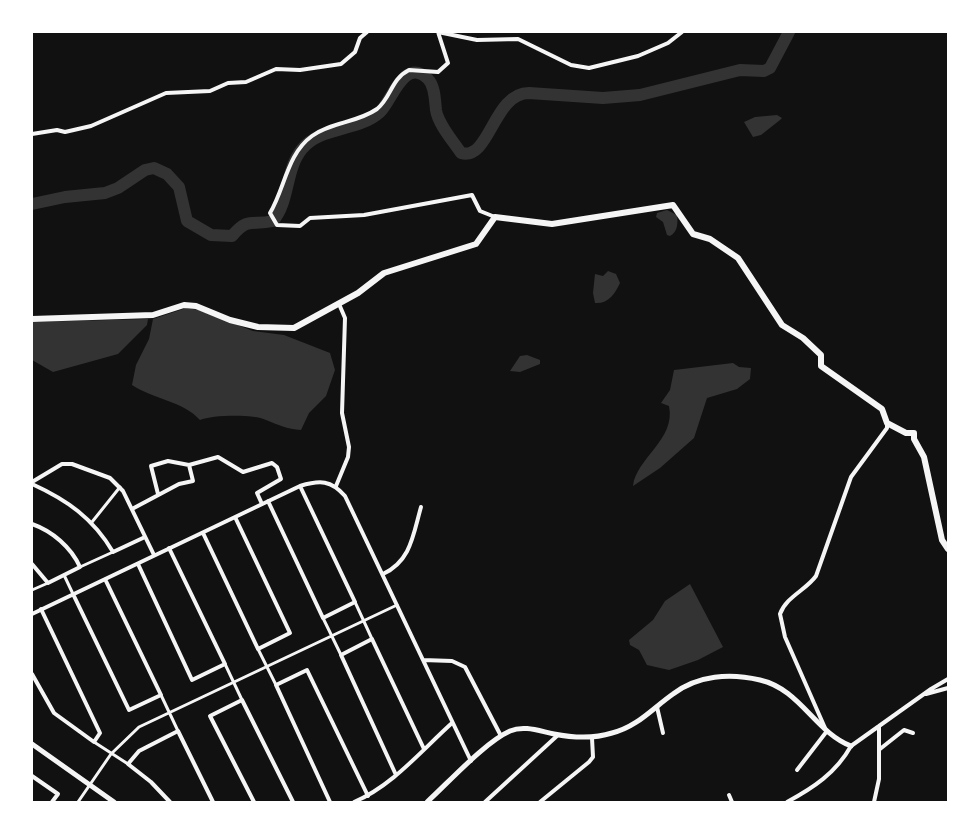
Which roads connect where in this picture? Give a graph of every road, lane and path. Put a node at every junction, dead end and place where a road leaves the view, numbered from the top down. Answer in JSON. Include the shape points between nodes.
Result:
{"nodes":[{"id":1,"x":367,"y":32,"type":"edge"},
{"id":2,"x":437,"y":32,"type":"edge"},
{"id":3,"x":682,"y":32,"type":"edge"},
{"id":4,"x":32,"y":134,"type":"edge"},
{"id":5,"x":495,"y":218,"type":"junction"},
{"id":6,"x":339,"y":303,"type":"junction"},
{"id":7,"x":32,"y":319,"type":"edge"},
{"id":8,"x":887,"y":423,"type":"junction"},
{"id":9,"x":189,"y":465,"type":"junction"},
{"id":10,"x":32,"y":483,"type":"edge"},
{"id":11,"x":300,"y":486,"type":"junction"},
{"id":12,"x":336,"y":486,"type":"junction"},
{"id":13,"x":120,"y":487,"type":"junction"},
{"id":14,"x":158,"y":494,"type":"junction"},
{"id":15,"x":268,"y":501,"type":"junction"},
{"id":16,"x":262,"y":504,"type":"junction"},
{"id":17,"x":421,"y":507,"type":"dead end"},
{"id":18,"x":132,"y":509,"type":"junction"},
{"id":19,"x":235,"y":517,"type":"junction"},
{"id":20,"x":92,"y":522,"type":"junction"},
{"id":21,"x":32,"y":524,"type":"edge"},
{"id":22,"x":202,"y":533,"type":"junction"},
{"id":23,"x":145,"y":537,"type":"junction"},
{"id":24,"x":170,"y":548,"type":"junction"},
{"id":25,"x":948,"y":549,"type":"edge"},
{"id":26,"x":113,"y":552,"type":"junction"},
{"id":27,"x":154,"y":555,"type":"junction"},
{"id":28,"x":32,"y":564,"type":"edge"},
{"id":29,"x":138,"y":564,"type":"junction"},
{"id":30,"x":80,"y":567,"type":"junction"},
{"id":31,"x":383,"y":574,"type":"junction"},
{"id":32,"x":64,"y":575,"type":"junction"},
{"id":33,"x":105,"y":579,"type":"junction"},
{"id":34,"x":48,"y":583,"type":"junction"},
{"id":35,"x":32,"y":590,"type":"edge"},
{"id":36,"x":74,"y":594,"type":"junction"},
{"id":37,"x":355,"y":602,"type":"junction"},
{"id":38,"x":397,"y":605,"type":"junction"},
{"id":39,"x":41,"y":609,"type":"junction"},
{"id":40,"x":32,"y":614,"type":"edge"},
{"id":41,"x":323,"y":618,"type":"junction"},
{"id":42,"x":365,"y":621,"type":"junction"},
{"id":43,"x":331,"y":637,"type":"junction"},
{"id":44,"x":372,"y":639,"type":"junction"},
{"id":45,"x":258,"y":649,"type":"junction"},
{"id":46,"x":341,"y":655,"type":"junction"},
{"id":47,"x":423,"y":660,"type":"junction"},
{"id":48,"x":225,"y":664,"type":"junction"},
{"id":49,"x":267,"y":667,"type":"junction"},
{"id":50,"x":32,"y":674,"type":"edge"},
{"id":51,"x":948,"y":679,"type":"edge"},
{"id":52,"x":235,"y":682,"type":"junction"},
{"id":53,"x":276,"y":685,"type":"junction"},
{"id":54,"x":948,"y":688,"type":"edge"},
{"id":55,"x":161,"y":695,"type":"junction"},
{"id":56,"x":924,"y":695,"type":"junction"},
{"id":57,"x":242,"y":700,"type":"junction"},
{"id":58,"x":657,"y":707,"type":"junction"},
{"id":59,"x":170,"y":713,"type":"junction"},
{"id":60,"x":452,"y":723,"type":"junction"},
{"id":61,"x":879,"y":725,"type":"junction"},
{"id":62,"x":827,"y":729,"type":"junction"},
{"id":63,"x":178,"y":731,"type":"junction"},
{"id":64,"x":663,"y":732,"type":"dead end"},
{"id":65,"x":913,"y":733,"type":"dead end"},
{"id":66,"x":558,"y":735,"type":"junction"},
{"id":67,"x":501,"y":736,"type":"junction"},
{"id":68,"x":592,"y":738,"type":"junction"},
{"id":69,"x":94,"y":742,"type":"junction"},
{"id":70,"x":32,"y":744,"type":"edge"},
{"id":71,"x":851,"y":746,"type":"junction"},
{"id":72,"x":424,"y":749,"type":"junction"},
{"id":73,"x":880,"y":749,"type":"junction"},
{"id":74,"x":111,"y":754,"type":"junction"},
{"id":75,"x":471,"y":762,"type":"junction"},
{"id":76,"x":128,"y":764,"type":"junction"},
{"id":77,"x":797,"y":770,"type":"dead end"},
{"id":78,"x":396,"y":775,"type":"junction"},
{"id":79,"x":32,"y":777,"type":"edge"},
{"id":80,"x":90,"y":785,"type":"junction"},
{"id":81,"x":729,"y":795,"type":"dead end"},
{"id":82,"x":368,"y":796,"type":"junction"},
{"id":83,"x":52,"y":802,"type":"edge"},
{"id":84,"x":78,"y":802,"type":"edge"},
{"id":85,"x":114,"y":802,"type":"edge"},
{"id":86,"x":170,"y":802,"type":"edge"},
{"id":87,"x":213,"y":802,"type":"edge"},
{"id":88,"x":254,"y":802,"type":"edge"},
{"id":89,"x":293,"y":802,"type":"edge"},
{"id":90,"x":330,"y":802,"type":"edge"},
{"id":91,"x":354,"y":802,"type":"edge"},
{"id":92,"x":427,"y":802,"type":"edge"},
{"id":93,"x":485,"y":802,"type":"edge"},
{"id":94,"x":540,"y":802,"type":"edge"},
{"id":95,"x":732,"y":802,"type":"edge"},
{"id":96,"x":787,"y":802,"type":"edge"},
{"id":97,"x":874,"y":802,"type":"edge"}],
"edges":[{"from":1,"to":4,"type":"street","via":[[355,52],[340,64],[276,69],[210,91],[166,93],[91,126]]},
{"from":2,"to":3,"type":"street","via":[[477,40],[518,39],[571,65],[589,68],[638,56]]},
{"from":2,"to":5,"type":"street","via":[[448,63],[438,72],[409,70],[395,80],[375,110],[312,135],[291,160],[270,213],[277,225],[300,226],[310,218],[364,215],[472,195],[480,211]]},
{"from":5,"to":6,"type":"main road","via":[[476,244],[384,273],[358,294]]},
{"from":5,"to":8,"type":"main road","via":[[552,224],[674,206],[693,234],[710,239],[738,258],[782,325],[821,355],[821,366],[882,409]]},
{"from":6,"to":7,"type":"main road","via":[[294,328],[278,330],[184,305],[153,315]]},
{"from":6,"to":12,"type":"street","via":[[345,318],[342,413],[349,447]]},
{"from":8,"to":25,"type":"main road","via":[[914,433],[924,457],[942,540]]},
{"from":8,"to":62,"type":"street","via":[[851,477],[816,576],[780,614],[785,637]]},
{"from":9,"to":14,"type":"street","via":[[193,481]]},
{"from":9,"to":14,"type":"street","via":[[168,461],[150,466]]},
{"from":9,"to":16,"type":"street","via":[[218,457],[243,472],[272,464],[281,479],[256,492]]},
{"from":10,"to":13,"type":"street","via":[[62,464],[72,464],[103,475]]},
{"from":10,"to":20,"type":"street","via":[[63,498]]},
{"from":11,"to":12,"type":"street","via":[[318,481]]},
{"from":11,"to":15,"type":"street"},
{"from":11,"to":37,"type":"street"},
{"from":12,"to":31,"type":"street","via":[[345,496]]},
{"from":13,"to":18,"type":"street"},
{"from":13,"to":20,"type":"street"},
{"from":14,"to":18,"type":"street"},
{"from":15,"to":16,"type":"street"},
{"from":15,"to":41,"type":"street"},
{"from":16,"to":19,"type":"street"},
{"from":17,"to":31,"type":"street","via":[[408,554],[401,564]]},
{"from":18,"to":23,"type":"street"},
{"from":19,"to":22,"type":"street"},
{"from":19,"to":45,"type":"street","via":[[290,633]]},
{"from":20,"to":26,"type":"street"},
{"from":21,"to":30,"type":"street","via":[[57,538]]},
{"from":22,"to":24,"type":"street"},
{"from":22,"to":45,"type":"street"},
{"from":23,"to":26,"type":"street"},
{"from":23,"to":27,"type":"street"},
{"from":24,"to":27,"type":"street"},
{"from":24,"to":48,"type":"street"},
{"from":26,"to":30,"type":"street"},
{"from":27,"to":29,"type":"street"},
{"from":28,"to":34,"type":"street"},
{"from":29,"to":33,"type":"street"},
{"from":29,"to":48,"type":"street","via":[[192,680]]},
{"from":30,"to":32,"type":"street"},
{"from":31,"to":38,"type":"street"},
{"from":32,"to":34,"type":"street"},
{"from":32,"to":36,"type":"street"},
{"from":33,"to":36,"type":"street"},
{"from":33,"to":55,"type":"street"},
{"from":34,"to":35,"type":"street"},
{"from":36,"to":39,"type":"street"},
{"from":36,"to":55,"type":"street","via":[[129,710]]},
{"from":37,"to":41,"type":"street"},
{"from":37,"to":42,"type":"street"},
{"from":38,"to":42,"type":"street"},
{"from":38,"to":47,"type":"street"},
{"from":39,"to":40,"type":"street"},
{"from":39,"to":69,"type":"street","via":[[100,734]]},
{"from":41,"to":43,"type":"street"},
{"from":42,"to":43,"type":"street"},
{"from":42,"to":44,"type":"street"},
{"from":43,"to":46,"type":"street"},
{"from":43,"to":49,"type":"street"},
{"from":44,"to":46,"type":"street"},
{"from":44,"to":72,"type":"street"},
{"from":45,"to":49,"type":"street"},
{"from":46,"to":78,"type":"street"},
{"from":47,"to":60,"type":"street"},
{"from":47,"to":67,"type":"street","via":[[452,661],[465,667]]},
{"from":48,"to":52,"type":"street"},
{"from":49,"to":52,"type":"street"},
{"from":49,"to":53,"type":"street"},
{"from":50,"to":69,"type":"street","via":[[54,713]]},
{"from":51,"to":56,"type":"street"},
{"from":52,"to":57,"type":"street"},
{"from":52,"to":59,"type":"street"},
{"from":53,"to":82,"type":"street","via":[[307,670]]},
{"from":53,"to":90,"type":"street"},
{"from":54,"to":56,"type":"street"},
{"from":55,"to":59,"type":"street"},
{"from":56,"to":61,"type":"street"},
{"from":57,"to":88,"type":"street","via":[[210,716]]},
{"from":57,"to":89,"type":"street"},
{"from":58,"to":62,"type":"street","via":[[692,683],[733,675],[763,681],[786,692]]},
{"from":58,"to":64,"type":"street"},
{"from":58,"to":68,"type":"street","via":[[630,727]]},
{"from":59,"to":63,"type":"street"},
{"from":59,"to":74,"type":"street","via":[[139,727]]},
{"from":60,"to":72,"type":"street"},
{"from":60,"to":75,"type":"street"},
{"from":61,"to":71,"type":"street"},
{"from":61,"to":73,"type":"street"},
{"from":62,"to":71,"type":"street"},
{"from":62,"to":77,"type":"street"},
{"from":63,"to":76,"type":"street","via":[[139,752]]},
{"from":63,"to":87,"type":"street"},
{"from":65,"to":73,"type":"street","via":[[904,730]]},
{"from":66,"to":67,"type":"street","via":[[525,728]]},
{"from":66,"to":68,"type":"street"},
{"from":66,"to":93,"type":"street"},
{"from":67,"to":75,"type":"street"},
{"from":68,"to":94,"type":"street","via":[[589,762]]},
{"from":69,"to":74,"type":"street"},
{"from":70,"to":80,"type":"street"},
{"from":71,"to":96,"type":"street","via":[[827,777]]},
{"from":72,"to":78,"type":"street"},
{"from":73,"to":97,"type":"street"},
{"from":74,"to":76,"type":"street"},
{"from":74,"to":80,"type":"street"},
{"from":75,"to":92,"type":"street"},
{"from":76,"to":86,"type":"street"},
{"from":78,"to":82,"type":"street"},
{"from":79,"to":83,"type":"street","via":[[58,794]]},
{"from":80,"to":84,"type":"street"},
{"from":80,"to":85,"type":"street"},
{"from":81,"to":95,"type":"street"},
{"from":82,"to":91,"type":"street"}]}
